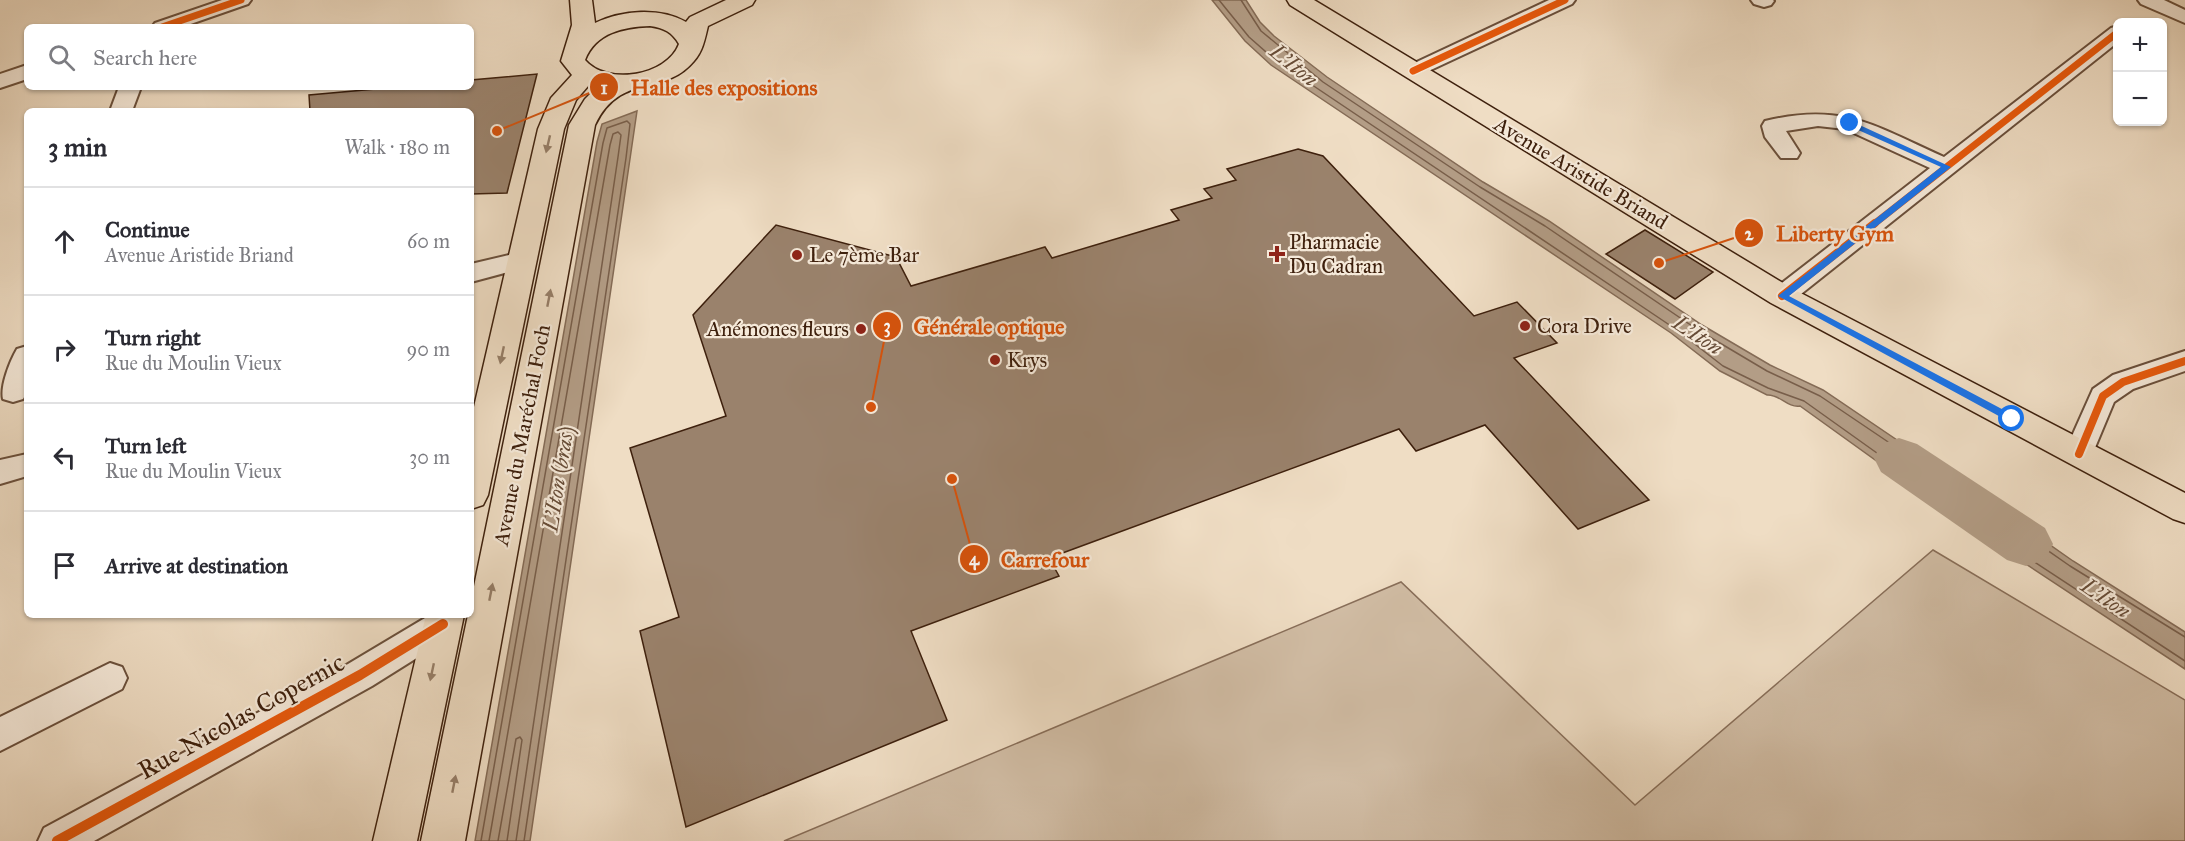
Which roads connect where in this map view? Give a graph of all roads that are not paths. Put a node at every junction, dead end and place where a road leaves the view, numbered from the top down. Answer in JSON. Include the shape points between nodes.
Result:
{"nodes":[{"id":1,"x":241,"y":0,"type":"edge"},
{"id":2,"x":581,"y":0,"type":"edge"},
{"id":3,"x":602,"y":0,"type":"edge"},
{"id":4,"x":703,"y":0,"type":"edge"},
{"id":5,"x":744,"y":0,"type":"edge"},
{"id":6,"x":1298,"y":0,"type":"edge"},
{"id":7,"x":1565,"y":0,"type":"edge"},
{"id":8,"x":2147,"y":6,"type":"edge"},
{"id":9,"x":2185,"y":17,"type":"edge"},
{"id":10,"x":633,"y":20,"type":"junction"},
{"id":11,"x":662,"y":20,"type":"junction"},
{"id":12,"x":171,"y":24,"type":"edge"},
{"id":13,"x":2113,"y":36,"type":"edge"},
{"id":14,"x":579,"y":44,"type":"junction"},
{"id":15,"x":691,"y":44,"type":"junction"},
{"id":16,"x":1413,"y":71,"type":"junction"},
{"id":17,"x":24,"y":72,"type":"edge"},
{"id":18,"x":585,"y":75,"type":"junction"},
{"id":19,"x":0,"y":82,"type":"edge"},
{"id":20,"x":623,"y":82,"type":"junction"},
{"id":21,"x":129,"y":90,"type":"edge"},
{"id":22,"x":122,"y":108,"type":"edge"},
{"id":23,"x":1789,"y":153,"type":"dead end"},
{"id":24,"x":1947,"y":167,"type":"junction"},
{"id":25,"x":522,"y":260,"type":"junction"},
{"id":26,"x":474,"y":272,"type":"edge"},
{"id":27,"x":1782,"y":296,"type":"junction"},
{"id":28,"x":2185,"y":362,"type":"edge"},
{"id":29,"x":24,"y":364,"type":"edge"},
{"id":30,"x":13,"y":392,"type":"edge"},
{"id":31,"x":2079,"y":454,"type":"junction"},
{"id":32,"x":24,"y":466,"type":"edge"},
{"id":33,"x":0,"y":472,"type":"edge"},
{"id":34,"x":474,"y":481,"type":"edge"},
{"id":35,"x":2185,"y":509,"type":"edge"},
{"id":36,"x":444,"y":620,"type":"edge"},
{"id":37,"x":110,"y":678,"type":"dead end"},
{"id":38,"x":0,"y":735,"type":"edge"},
{"id":39,"x":57,"y":841,"type":"edge"},
{"id":40,"x":395,"y":841,"type":"edge"},
{"id":41,"x":442,"y":841,"type":"edge"}],
"edges":[{"from":1,"to":12,"type":"street"},
{"from":2,"to":14,"type":"main road","via":[[584,25]]},
{"from":3,"to":10,"type":"main road","via":[[608,10]]},
{"from":4,"to":11,"type":"main road"},
{"from":5,"to":15,"type":"main road","via":[[698,22]]},
{"from":6,"to":16,"type":"main road","name":"Avenue Aristide Briand"},
{"from":7,"to":16,"type":"street"},
{"from":8,"to":9,"type":"street"},
{"from":10,"to":11,"type":"main road"},
{"from":10,"to":14,"type":"main road","via":[[601,28]]},
{"from":11,"to":15,"type":"main road","via":[[684,29]]},
{"from":13,"to":24,"type":"street"},
{"from":14,"to":18,"type":"main road","via":[[573,61]]},
{"from":15,"to":20,"type":"main road","via":[[684,58],[673,67]]},
{"from":16,"to":27,"type":"main road","name":"Avenue Aristide Briand"},
{"from":17,"to":19,"type":"street"},
{"from":18,"to":20,"type":"main road"},
{"from":18,"to":25,"type":"main road","name":"Avenue du Maréchal Foch","one_way":true,"via":[[564,98],[551,129]]},
{"from":41,"to":20,"type":"main road","name":"Avenue du Maréchal Foch","one_way":true,"via":[[582,125],[603,92]]},
{"from":21,"to":22,"type":"street"},
{"from":23,"to":24,"type":"street","via":[[1776,137],[1773,126],[1818,119],[1850,123]]},
{"from":24,"to":27,"type":"street"},
{"from":25,"to":26,"type":"street"},
{"from":25,"to":34,"type":"main road","name":"Avenue du Maréchal Foch","one_way":true},
{"from":27,"to":31,"type":"main road","name":"Avenue Aristide Briand"},
{"from":28,"to":31,"type":"street","via":[[2123,382],[2103,396]]},
{"from":29,"to":30,"type":"street"},
{"from":31,"to":35,"type":"main road","name":"Avenue Aristide Briand"},
{"from":32,"to":33,"type":"street"},
{"from":36,"to":39,"type":"street","name":"Rue Nicolas Copernic","via":[[360,675]]},
{"from":36,"to":40,"type":"main road","one_way":true},
{"from":37,"to":38,"type":"street"}]}
